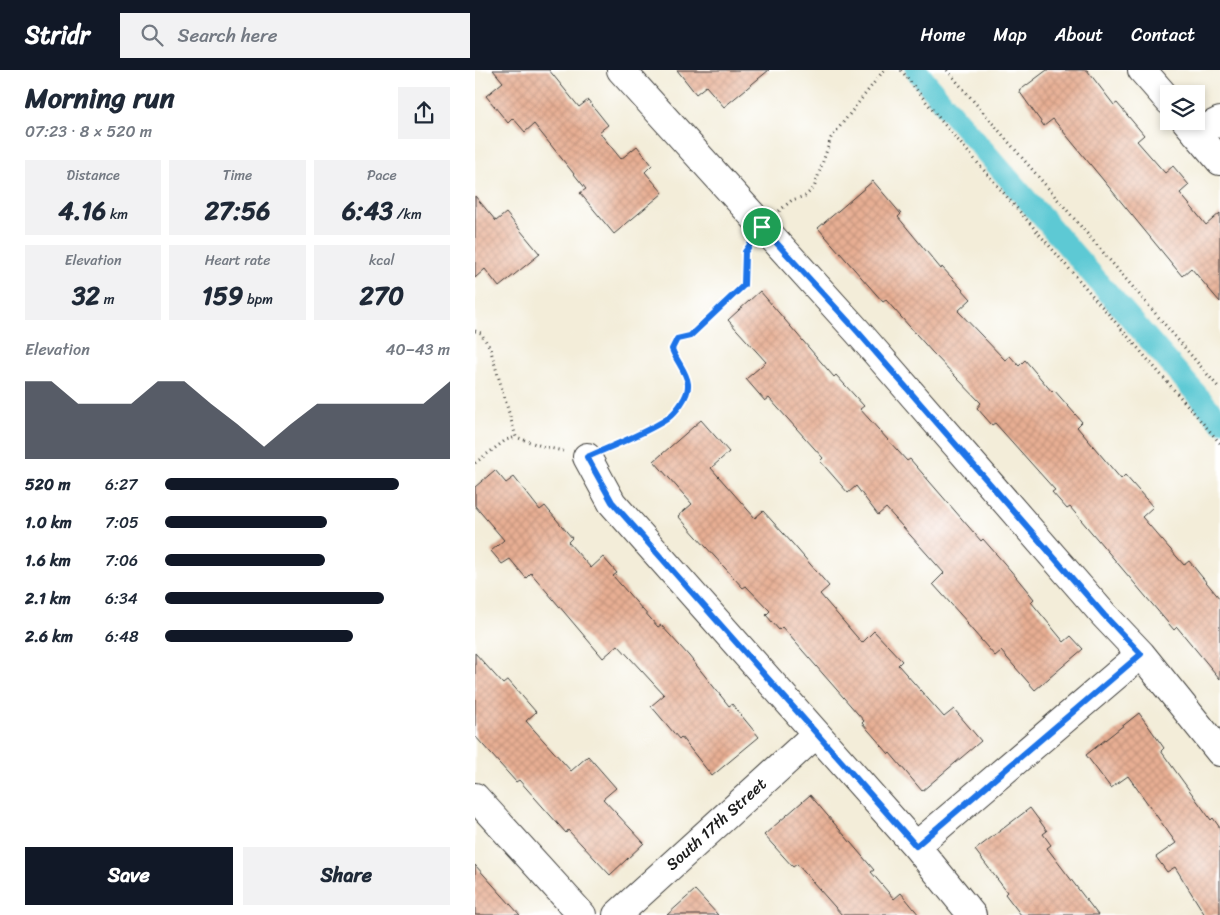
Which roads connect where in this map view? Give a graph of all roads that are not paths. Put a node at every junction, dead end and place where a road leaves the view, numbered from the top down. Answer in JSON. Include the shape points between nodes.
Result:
{"nodes":[{"id":1,"x":621,"y":70,"type":"edge"},
{"id":2,"x":1141,"y":70,"type":"edge"},
{"id":3,"x":1160,"y":92,"type":"edge"},
{"id":4,"x":1220,"y":121,"type":"edge"},
{"id":5,"x":1205,"y":124,"type":"edge"},
{"id":6,"x":1194,"y":130,"type":"edge"},
{"id":7,"x":1220,"y":161,"type":"edge"},
{"id":8,"x":587,"y":457,"type":"road end"},
{"id":9,"x":1141,"y":654,"type":"junction"},
{"id":10,"x":816,"y":734,"type":"junction"},
{"id":11,"x":1220,"y":752,"type":"edge"},
{"id":12,"x":475,"y":797,"type":"edge"},
{"id":13,"x":916,"y":846,"type":"junction"},
{"id":14,"x":582,"y":915,"type":"edge"},
{"id":15,"x":617,"y":915,"type":"edge"},
{"id":16,"x":972,"y":915,"type":"edge"}],
"edges":[{"from":1,"to":9,"type":"street","via":[[858,332]]},
{"from":2,"to":3,"type":"street"},
{"from":4,"to":5,"type":"street"},
{"from":6,"to":7,"type":"street"},
{"from":8,"to":10,"type":"street","via":[[612,502]]},
{"from":9,"to":11,"type":"street"},
{"from":9,"to":13,"type":"street"},
{"from":10,"to":13,"type":"street"},
{"from":10,"to":15,"type":"street","name":"South 17th Street"},
{"from":12,"to":14,"type":"street"},
{"from":13,"to":16,"type":"street"}]}
